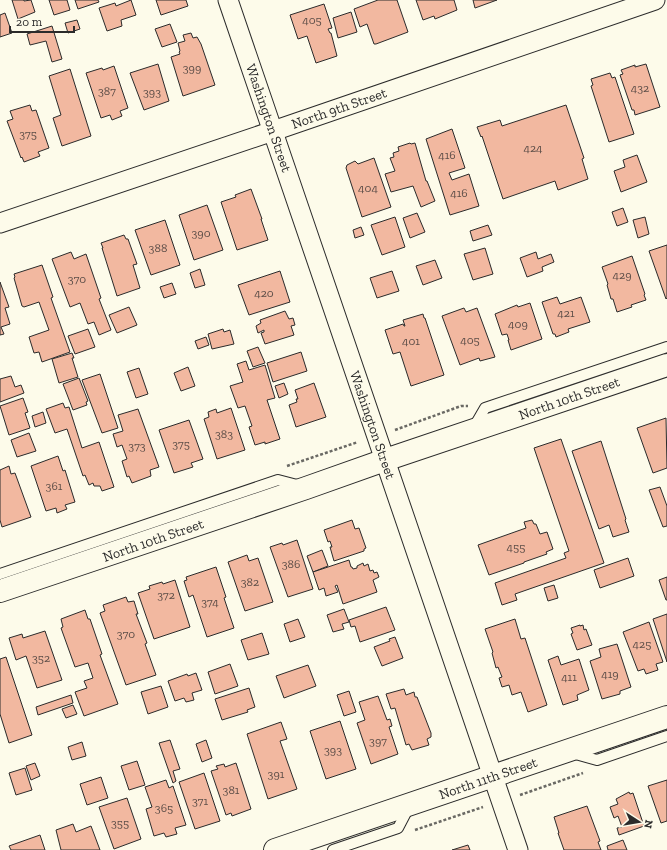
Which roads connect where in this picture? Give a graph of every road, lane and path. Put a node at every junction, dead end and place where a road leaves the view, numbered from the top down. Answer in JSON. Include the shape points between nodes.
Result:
{"nodes":[{"id":1,"x":228,"y":0,"type":"edge"},
{"id":2,"x":655,"y":0,"type":"edge"},
{"id":3,"x":273,"y":131,"type":"junction"},
{"id":4,"x":0,"y":223,"type":"edge"},
{"id":5,"x":667,"y":347,"type":"edge"},
{"id":6,"x":667,"y":365,"type":"edge"},
{"id":7,"x":485,"y":408,"type":"junction"},
{"id":8,"x":409,"y":425,"type":"dead end"},
{"id":9,"x":472,"y":431,"type":"junction"},
{"id":10,"x":346,"y":446,"type":"dead end"},
{"id":11,"x":385,"y":460,"type":"junction"},
{"id":12,"x":278,"y":480,"type":"junction"},
{"id":13,"x":306,"y":488,"type":"junction"},
{"id":14,"x":0,"y":574,"type":"edge"},
{"id":15,"x":0,"y":591,"type":"edge"},
{"id":16,"x":667,"y":717,"type":"edge"},
{"id":17,"x":667,"y":736,"type":"edge"},
{"id":18,"x":566,"y":751,"type":"junction"},
{"id":19,"x":597,"y":760,"type":"junction"},
{"id":20,"x":494,"y":776,"type":"junction"},
{"id":21,"x":539,"y":788,"type":"dead end"},
{"id":22,"x":410,"y":804,"type":"junction"},
{"id":23,"x":474,"y":810,"type":"dead end"},
{"id":24,"x":398,"y":828,"type":"junction"},
{"id":25,"x":275,"y":850,"type":"edge"},
{"id":26,"x":333,"y":850,"type":"edge"},
{"id":27,"x":518,"y":850,"type":"edge"}],
"edges":[{"from":1,"to":3,"type":"street","name":"Washington Street"},
{"from":2,"to":3,"type":"street","name":"North 9th Street"},
{"from":3,"to":4,"type":"street","name":"North 9th Street"},
{"from":3,"to":11,"type":"street","name":"Washington Street"},
{"from":5,"to":7,"type":"lane","name":"North 10th Street"},
{"from":6,"to":9,"type":"main road","name":"North 10th Street"},
{"from":7,"to":8,"type":"path","via":[[461,406]]},
{"from":7,"to":9,"type":"lane"},
{"from":9,"to":11,"type":"main road","name":"North 10th Street"},
{"from":10,"to":12,"type":"path","via":[[287,465]]},
{"from":11,"to":13,"type":"main road","name":"North 10th Street"},
{"from":11,"to":20,"type":"street","name":"Washington Street"},
{"from":12,"to":13,"type":"lane"},
{"from":12,"to":14,"type":"lane","name":"North 10th Street"},
{"from":13,"to":15,"type":"main road","name":"North 10th Street"},
{"from":16,"to":18,"type":"main road","name":"North 11th Street"},
{"from":17,"to":19,"type":"lane"},
{"from":18,"to":19,"type":"lane"},
{"from":18,"to":20,"type":"main road","name":"North 11th Street"},
{"from":19,"to":21,"type":"path","name":"North 11th Street","via":[[590,771]]},
{"from":20,"to":22,"type":"main road","name":"North 11th Street"},
{"from":20,"to":27,"type":"street","name":"Washington Street"},
{"from":22,"to":24,"type":"lane"},
{"from":22,"to":25,"type":"main road","name":"North 11th Street"},
{"from":23,"to":24,"type":"path","name":"North 11th Street","via":[[410,831]]},
{"from":24,"to":26,"type":"lane"}]}
